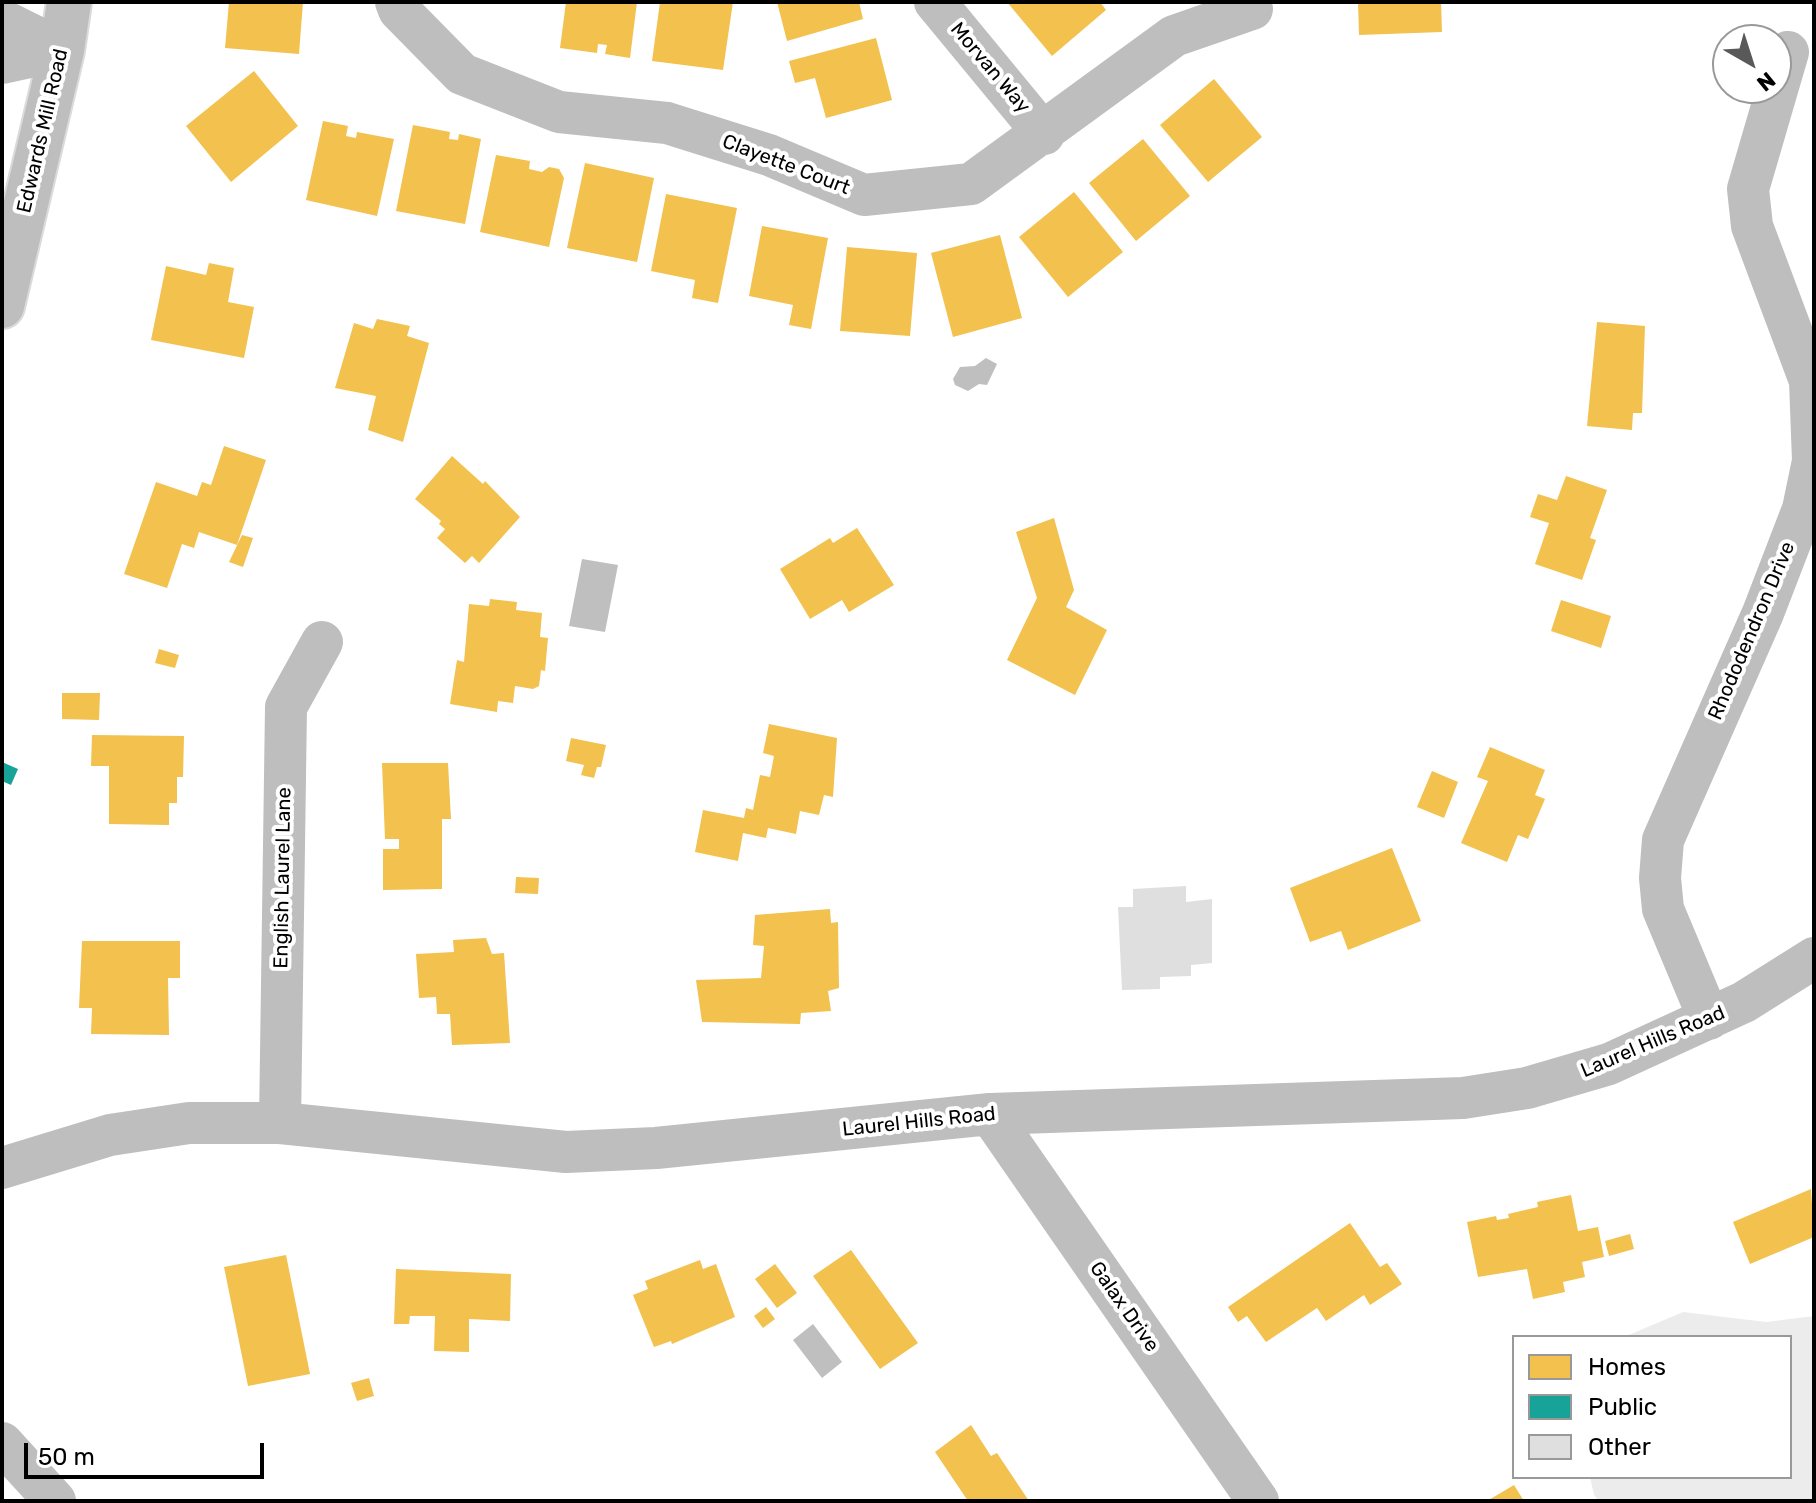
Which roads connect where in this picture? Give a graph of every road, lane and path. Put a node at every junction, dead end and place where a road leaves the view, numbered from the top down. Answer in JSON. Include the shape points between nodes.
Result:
{"nodes":[{"id":1,"x":69,"y":2,"type":"edge"},
{"id":2,"x":935,"y":2,"type":"edge"},
{"id":3,"x":1252,"y":9,"type":"dead end"},
{"id":4,"x":391,"y":13,"type":"edge"},
{"id":5,"x":2,"y":20,"type":"edge"},
{"id":6,"x":62,"y":50,"type":"junction"},
{"id":7,"x":2,"y":63,"type":"edge"},
{"id":8,"x":1773,"y":104,"type":"edge"},
{"id":9,"x":1044,"y":134,"type":"junction"},
{"id":10,"x":2,"y":306,"type":"edge"},
{"id":11,"x":322,"y":642,"type":"dead end"},
{"id":12,"x":1814,"y":958,"type":"edge"},
{"id":13,"x":1709,"y":1019,"type":"junction"},
{"id":14,"x":990,"y":1114,"type":"junction"},
{"id":15,"x":280,"y":1123,"type":"junction"},
{"id":16,"x":2,"y":1168,"type":"edge"},
{"id":17,"x":2,"y":1443,"type":"edge"},
{"id":18,"x":55,"y":1501,"type":"edge"},
{"id":19,"x":1258,"y":1501,"type":"edge"}],
"edges":[{"from":1,"to":6,"type":"main road","name":"Edwards Mill Road"},
{"from":2,"to":9,"type":"street","name":"Morvan Way"},
{"from":3,"to":9,"type":"street","name":"Clayette Court","via":[[1174,36]]},
{"from":4,"to":9,"type":"street","name":"Clayette Court","via":[[462,74],[559,112],[667,123],[769,155],[864,195],[971,184]]},
{"from":5,"to":6,"type":"street"},
{"from":6,"to":7,"type":"street"},
{"from":6,"to":10,"type":"main road","name":"Edwards Mill Road"},
{"from":8,"to":13,"type":"street","name":"Rhododendron Drive","via":[[1748,189],[1752,226],[1810,381],[1813,461],[1803,509],[1763,613],[1663,840],[1663,909]]},
{"from":11,"to":15,"type":"street","name":"English Laurel Lane","via":[[286,707]]},
{"from":12,"to":13,"type":"street","name":"Laurel Hills Road"},
{"from":13,"to":14,"type":"street","name":"Laurel Hills Road","via":[[1609,1064],[1527,1088],[1463,1098]]},
{"from":14,"to":15,"type":"street","name":"Laurel Hills Road","via":[[656,1148],[566,1152]]},
{"from":14,"to":19,"type":"street","name":"Galax Drive"},
{"from":15,"to":16,"type":"street","name":"Laurel Hills Road","via":[[189,1123],[110,1135]]},
{"from":17,"to":18,"type":"street"}]}
